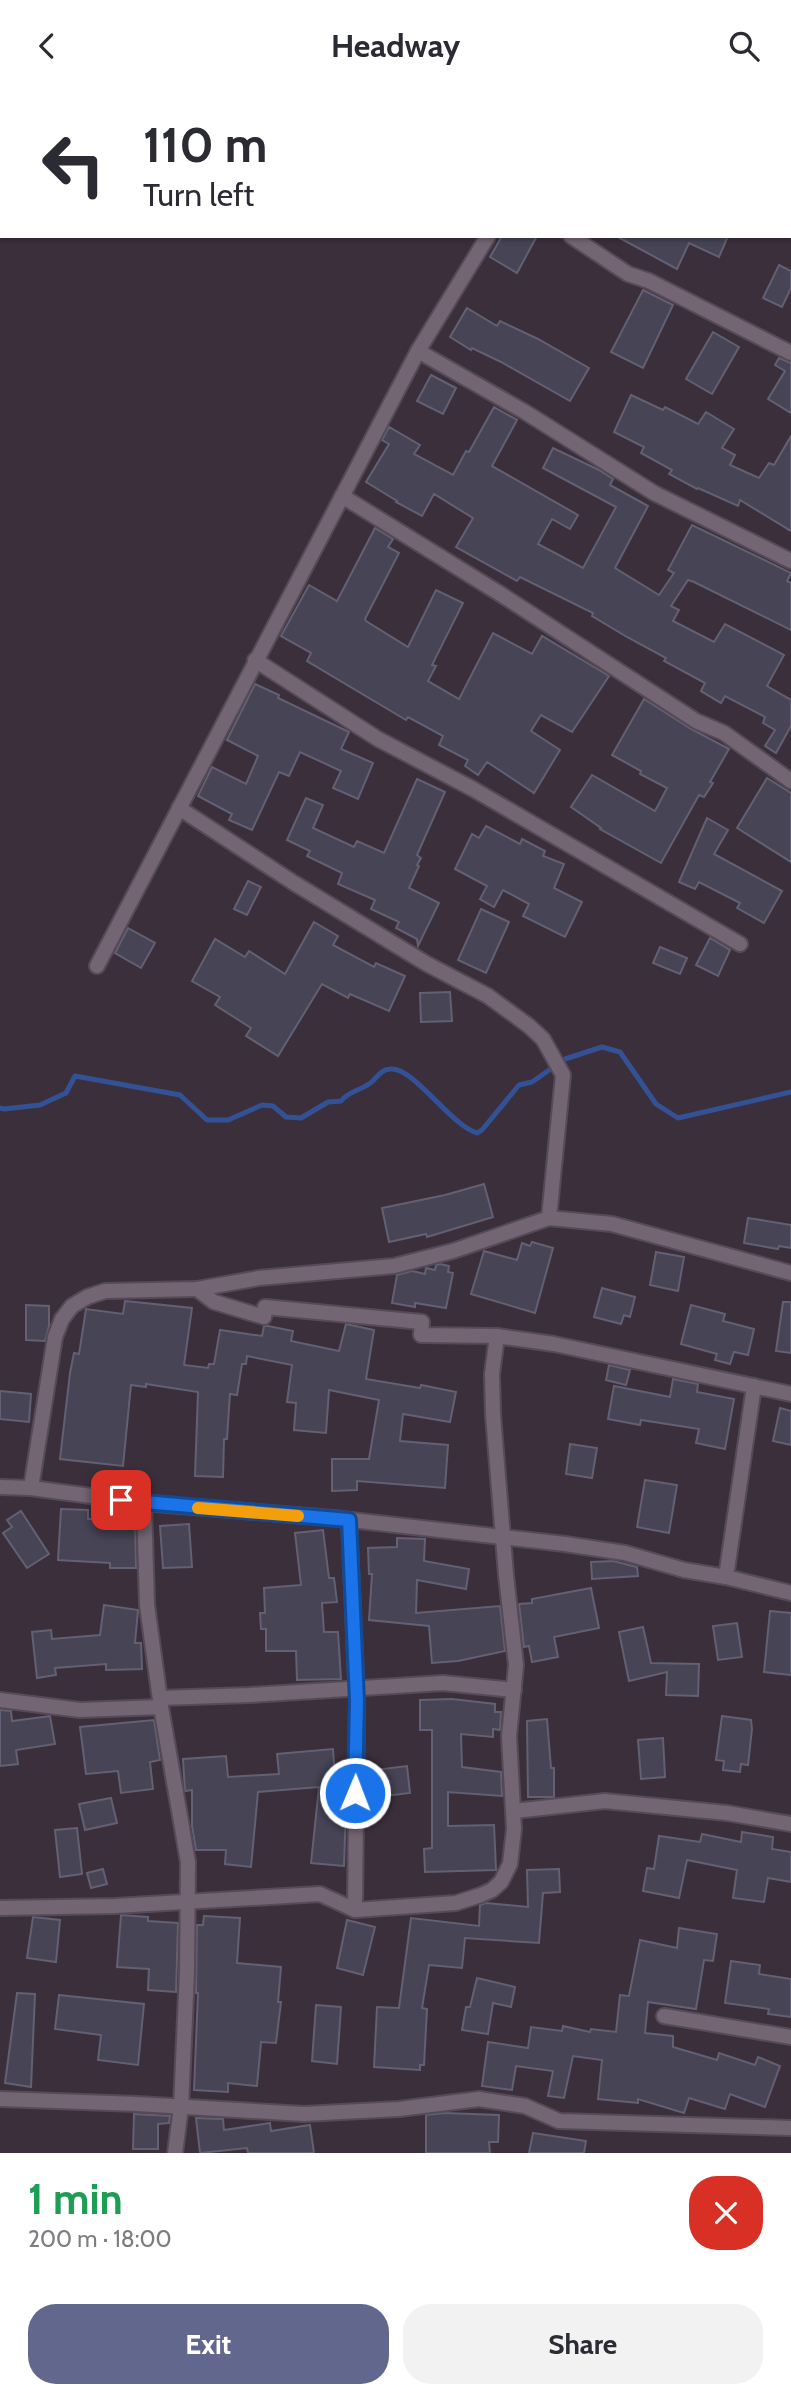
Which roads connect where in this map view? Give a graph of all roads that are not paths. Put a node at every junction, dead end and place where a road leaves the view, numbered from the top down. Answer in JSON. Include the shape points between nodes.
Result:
{"nodes":[{"id":1,"x":487,"y":238,"type":"edge"},
{"id":2,"x":574,"y":238,"type":"edge"},
{"id":3,"x":418,"y":351,"type":"junction"},
{"id":4,"x":791,"y":353,"type":"edge"},
{"id":5,"x":342,"y":496,"type":"junction"},
{"id":6,"x":791,"y":561,"type":"edge"},
{"id":7,"x":255,"y":660,"type":"junction"},
{"id":8,"x":791,"y":781,"type":"edge"},
{"id":9,"x":179,"y":808,"type":"junction"},
{"id":10,"x":740,"y":944,"type":"dead end"},
{"id":11,"x":97,"y":966,"type":"dead end"},
{"id":12,"x":549,"y":1218,"type":"junction"},
{"id":13,"x":791,"y":1273,"type":"edge"},
{"id":14,"x":197,"y":1289,"type":"junction"},
{"id":15,"x":497,"y":1336,"type":"junction"},
{"id":16,"x":754,"y":1386,"type":"junction"},
{"id":17,"x":791,"y":1394,"type":"edge"},
{"id":18,"x":0,"y":1487,"type":"edge"},
{"id":19,"x":31,"y":1488,"type":"junction"},
{"id":20,"x":144,"y":1503,"type":"junction"},
{"id":21,"x":349,"y":1520,"type":"junction"},
{"id":22,"x":503,"y":1536,"type":"junction"},
{"id":23,"x":726,"y":1577,"type":"junction"},
{"id":24,"x":791,"y":1593,"type":"edge"},
{"id":25,"x":356,"y":1687,"type":"junction"},
{"id":26,"x":514,"y":1690,"type":"junction"},
{"id":27,"x":0,"y":1700,"type":"edge"},
{"id":28,"x":161,"y":1702,"type":"junction"},
{"id":29,"x":514,"y":1811,"type":"junction"},
{"id":30,"x":791,"y":1824,"type":"edge"},
{"id":31,"x":187,"y":1903,"type":"junction"},
{"id":32,"x":0,"y":1908,"type":"edge"},
{"id":33,"x":355,"y":1910,"type":"junction"},
{"id":34,"x":664,"y":2016,"type":"dead end"},
{"id":35,"x":791,"y":2037,"type":"edge"},
{"id":36,"x":1,"y":2099,"type":"edge"},
{"id":37,"x":181,"y":2108,"type":"junction"},
{"id":38,"x":791,"y":2128,"type":"edge"},
{"id":39,"x":175,"y":2153,"type":"edge"}],
"edges":[{"from":1,"to":3,"type":"street"},
{"from":2,"to":4,"type":"street","via":[[628,274]]},
{"from":3,"to":5,"type":"street"},
{"from":3,"to":6,"type":"street","via":[[654,493]]},
{"from":5,"to":7,"type":"street"},
{"from":5,"to":8,"type":"street","via":[[696,721],[724,733]]},
{"from":7,"to":9,"type":"street"},
{"from":7,"to":10,"type":"street","via":[[378,739],[485,795]]},
{"from":9,"to":11,"type":"street"},
{"from":9,"to":12,"type":"street","via":[[427,964],[488,996],[542,1039],[563,1075]]},
{"from":12,"to":13,"type":"street","via":[[612,1224]]},
{"from":12,"to":14,"type":"street","via":[[394,1266],[259,1278]]},
{"from":14,"to":15,"type":"street","via":[[214,1302],[264,1317],[265,1307],[331,1311],[422,1322],[421,1335]]},
{"from":14,"to":19,"type":"street","via":[[105,1291],[72,1306],[55,1337]]},
{"from":15,"to":16,"type":"street"},
{"from":15,"to":22,"type":"street","via":[[493,1388]]},
{"from":16,"to":17,"type":"street"},
{"from":16,"to":23,"type":"street"},
{"from":18,"to":19,"type":"street"},
{"from":19,"to":20,"type":"street"},
{"from":20,"to":21,"type":"street"},
{"from":20,"to":28,"type":"street","via":[[147,1605]]},
{"from":21,"to":22,"type":"street"},
{"from":21,"to":25,"type":"street"},
{"from":22,"to":23,"type":"street","via":[[625,1553]]},
{"from":22,"to":26,"type":"street","via":[[516,1665]]},
{"from":23,"to":24,"type":"street"},
{"from":25,"to":26,"type":"street","via":[[443,1683]]},
{"from":25,"to":28,"type":"street"},
{"from":25,"to":33,"type":"street"},
{"from":26,"to":29,"type":"street","via":[[509,1736]]},
{"from":27,"to":28,"type":"street","via":[[80,1710]]},
{"from":28,"to":31,"type":"street","via":[[184,1829]]},
{"from":29,"to":30,"type":"street","via":[[605,1801]]},
{"from":29,"to":33,"type":"street","via":[[510,1864],[492,1890],[456,1903]]},
{"from":31,"to":32,"type":"street"},
{"from":31,"to":33,"type":"street","via":[[320,1895]]},
{"from":31,"to":37,"type":"street"},
{"from":34,"to":35,"type":"street"},
{"from":36,"to":37,"type":"street"},
{"from":37,"to":38,"type":"street","via":[[336,2113],[480,2099],[525,2106],[559,2122]]},
{"from":37,"to":39,"type":"street"}]}
